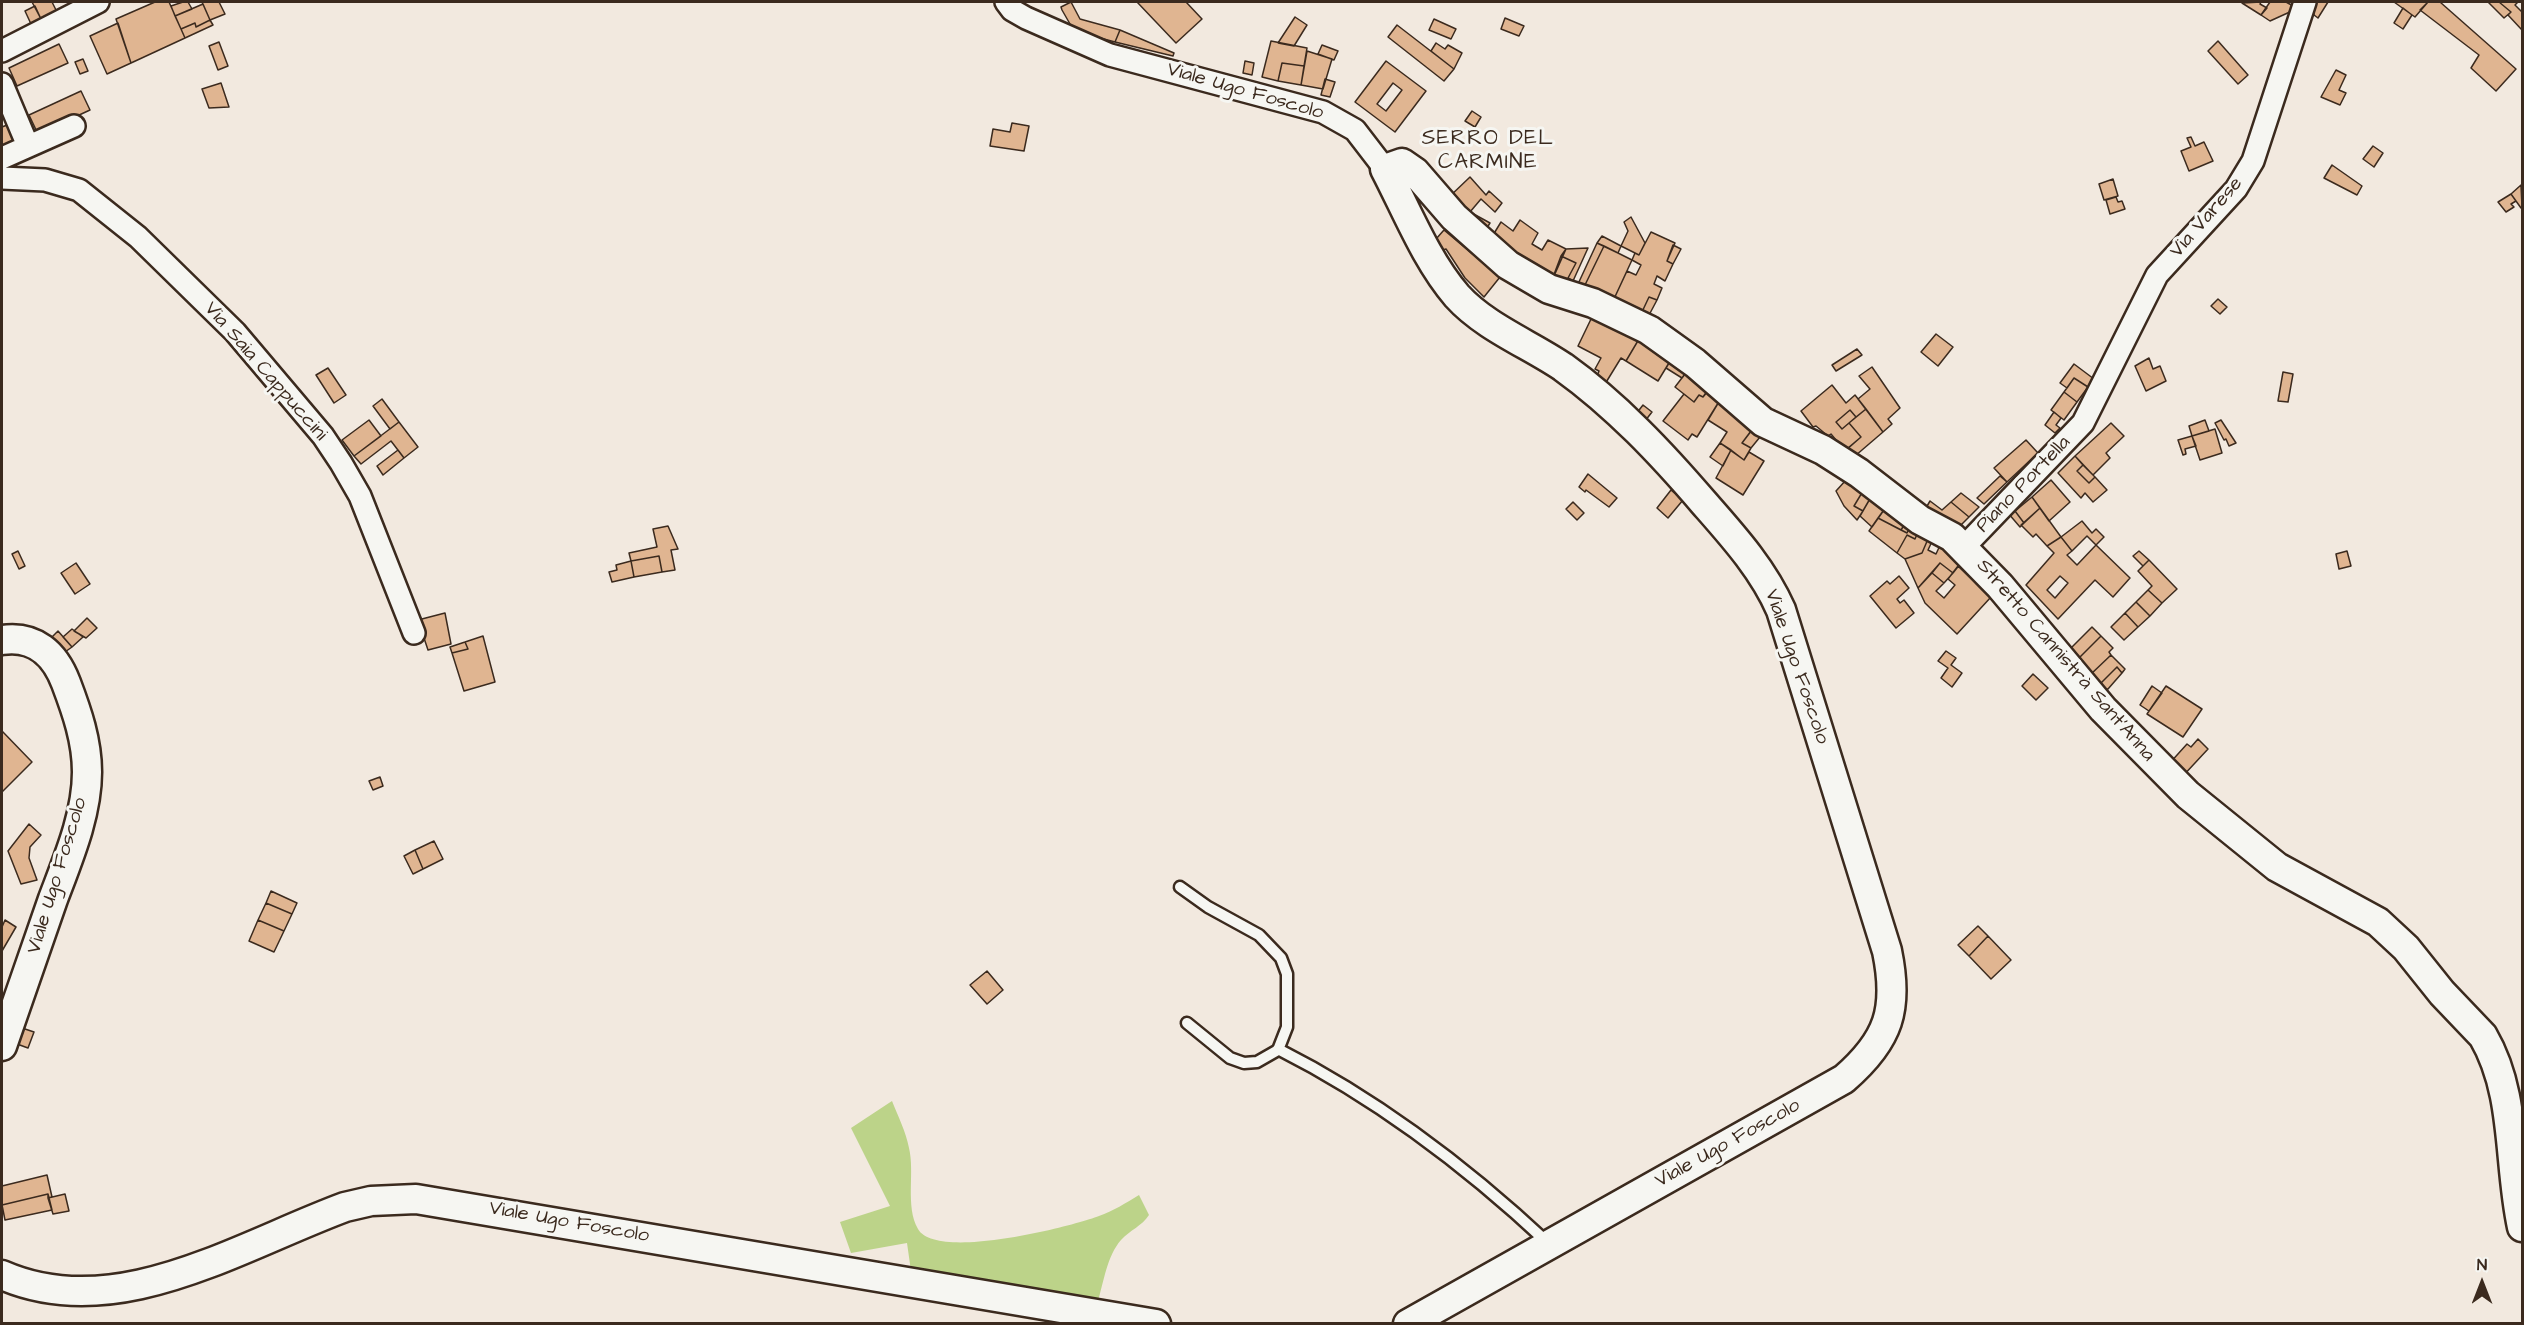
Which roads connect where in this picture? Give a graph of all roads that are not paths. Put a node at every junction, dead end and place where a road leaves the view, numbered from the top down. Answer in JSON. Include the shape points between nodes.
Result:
{"nodes":[{"id":1,"x":98,"y":2,"type":"edge"},
{"id":2,"x":1006,"y":2,"type":"edge"},
{"id":3,"x":2305,"y":2,"type":"edge"},
{"id":4,"x":2,"y":51,"type":"edge"},
{"id":5,"x":2,"y":84,"type":"edge"},
{"id":6,"x":74,"y":126,"type":"dead end"},
{"id":7,"x":28,"y":146,"type":"junction"},
{"id":8,"x":2,"y":158,"type":"edge"},
{"id":9,"x":1385,"y":169,"type":"junction"},
{"id":10,"x":2,"y":178,"type":"edge"},
{"id":11,"x":2083,"y":423,"type":"joint"},
{"id":12,"x":1964,"y":547,"type":"junction"},
{"id":13,"x":414,"y":633,"type":"dead end"},
{"id":14,"x":2,"y":640,"type":"edge"},
{"id":15,"x":1180,"y":888,"type":"dead end"},
{"id":16,"x":1187,"y":1023,"type":"dead end"},
{"id":17,"x":2,"y":1046,"type":"edge"},
{"id":18,"x":1278,"y":1049,"type":"junction"},
{"id":19,"x":2523,"y":1227,"type":"edge"},
{"id":20,"x":1549,"y":1244,"type":"junction"},
{"id":21,"x":2,"y":1275,"type":"edge"},
{"id":22,"x":1156,"y":1323,"type":"edge"},
{"id":23,"x":1408,"y":1323,"type":"edge"}],
"edges":[{"from":1,"to":4,"type":"street"},
{"from":2,"to":9,"type":"street","name":"Viale Ugo Foscolo","via":[[1026,18],[1110,54],[1323,112],[1355,130]]},
{"from":3,"to":11,"type":"street","name":"Via Varese","via":[[2253,161],[2236,189],[2157,275]]},
{"from":5,"to":7,"type":"street"},
{"from":6,"to":7,"type":"street"},
{"from":7,"to":8,"type":"street"},
{"from":9,"to":12,"type":"street","name":"Stretto Cannistrà Sant'Anna","via":[[1402,163],[1508,265],[1549,289],[1593,303],[1649,330],[1695,363],[1763,422],[1859,472],[1920,520]]},
{"from":9,"to":20,"type":"street","name":"Viale Ugo Foscolo","via":[[1434,262],[1458,297],[1562,367],[1617,412],[1678,473],[1740,543],[1768,582],[1785,622],[1892,976],[1892,1003],[1883,1031],[1873,1049],[1844,1079]]},
{"from":10,"to":13,"type":"street","name":"Via Saia Cappuccini","via":[[45,180],[79,190],[138,237],[235,332],[323,436],[341,464],[360,496]]},
{"from":11,"to":12,"type":"street","name":"Piano Portella"},
{"from":12,"to":19,"type":"street","name":"Stretto Cannistrà Sant'Anna","via":[[2075,678],[2188,795],[2277,867],[2378,922],[2483,1036],[2494,1054],[2509,1117]]},
{"from":14,"to":17,"type":"street","name":"Viale Ugo Foscolo","via":[[25,640],[53,656],[78,716],[87,772],[69,854]]},
{"from":15,"to":18,"type":"lane","via":[[1259,935],[1281,958],[1287,974],[1287,1027]]},
{"from":16,"to":18,"type":"lane","via":[[1230,1058],[1244,1063],[1257,1062]]},
{"from":18,"to":20,"type":"lane","via":[[1424,1140]]},
{"from":20,"to":23,"type":"street","name":"Viale Ugo Foscolo"},
{"from":21,"to":22,"type":"street","name":"Viale Ugo Foscolo","via":[[30,1292],[61,1300],[107,1302],[129,1298],[180,1283],[345,1207],[371,1201],[416,1199]]}]}
